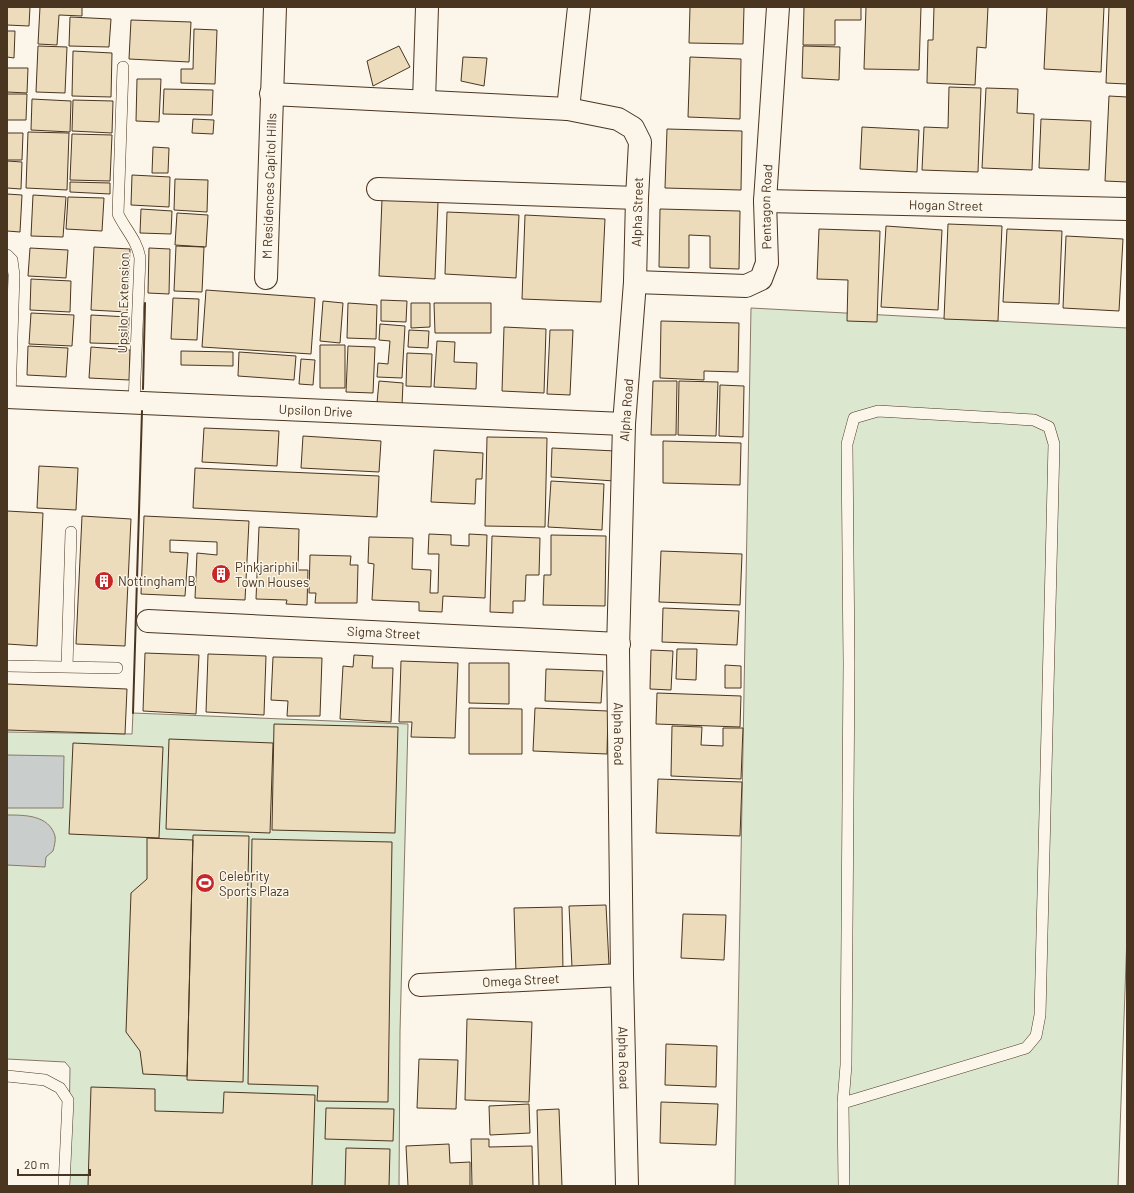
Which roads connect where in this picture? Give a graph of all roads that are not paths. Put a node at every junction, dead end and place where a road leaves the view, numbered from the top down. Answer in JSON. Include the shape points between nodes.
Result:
{"nodes":[{"id":1,"x":275,"y":7,"type":"edge"},
{"id":2,"x":427,"y":7,"type":"edge"},
{"id":3,"x":579,"y":7,"type":"edge"},
{"id":4,"x":778,"y":7,"type":"edge"},
{"id":5,"x":123,"y":67,"type":"dead end"},
{"id":6,"x":271,"y":94,"type":"junction"},
{"id":7,"x":424,"y":101,"type":"junction"},
{"id":8,"x":568,"y":109,"type":"junction"},
{"id":9,"x":640,"y":142,"type":"joint"},
{"id":10,"x":378,"y":189,"type":"dead end"},
{"id":11,"x":637,"y":198,"type":"junction"},
{"id":12,"x":764,"y":201,"type":"junction"},
{"id":13,"x":1127,"y":209,"type":"edge"},
{"id":14,"x":7,"y":256,"type":"edge"},
{"id":15,"x":266,"y":278,"type":"dead end"},
{"id":16,"x":635,"y":282,"type":"junction"},
{"id":17,"x":8,"y":397,"type":"edge"},
{"id":18,"x":134,"y":402,"type":"junction"},
{"id":19,"x":624,"y":424,"type":"junction"},
{"id":20,"x":71,"y":532,"type":"dead end"},
{"id":21,"x":148,"y":621,"type":"dead end"},
{"id":22,"x":619,"y":644,"type":"junction"},
{"id":23,"x":7,"y":666,"type":"edge"},
{"id":24,"x":67,"y":667,"type":"junction"},
{"id":25,"x":117,"y":668,"type":"dead end"},
{"id":26,"x":622,"y":975,"type":"junction"},
{"id":27,"x":420,"y":985,"type":"dead end"},
{"id":28,"x":7,"y":1076,"type":"edge"},
{"id":29,"x":843,"y":1103,"type":"junction"},
{"id":30,"x":64,"y":1186,"type":"edge"},
{"id":31,"x":627,"y":1186,"type":"edge"},
{"id":32,"x":844,"y":1186,"type":"edge"}],
"edges":[{"from":1,"to":6,"type":"street","name":"M Residences Capitol Hills"},
{"from":2,"to":7,"type":"street"},
{"from":3,"to":8,"type":"street"},
{"from":4,"to":12,"type":"street","name":"Pentagon Road"},
{"from":5,"to":18,"type":"lane","name":"Upsilon Extension","via":[[118,214],[136,242],[140,258]]},
{"from":6,"to":7,"type":"street","name":"M Residences Capitol Hills"},
{"from":6,"to":15,"type":"street","name":"M Residences Capitol Hills"},
{"from":7,"to":8,"type":"street","name":"M Residences Capitol Hills"},
{"from":8,"to":9,"type":"street","name":"M Residences Capitol Hills","via":[[618,118],[633,128]]},
{"from":9,"to":11,"type":"street","name":"Alpha Street"},
{"from":10,"to":11,"type":"street"},
{"from":11,"to":16,"type":"street","name":"Alpha Street"},
{"from":12,"to":13,"type":"street","name":"Hogan Street"},
{"from":12,"to":16,"type":"street","name":"Pentagon Road","via":[[767,263],[761,279],[746,286]]},
{"from":14,"to":17,"type":"lane","via":[[12,260],[14,275]]},
{"from":16,"to":19,"type":"street","name":"Alpha Road"},
{"from":17,"to":18,"type":"street","name":"Upsilon Drive"},
{"from":18,"to":19,"type":"street","name":"Upsilon Drive"},
{"from":19,"to":22,"type":"street","name":"Alpha Road"},
{"from":20,"to":24,"type":"lane"},
{"from":21,"to":22,"type":"street","name":"Sigma Street"},
{"from":22,"to":26,"type":"street","name":"Alpha Road"},
{"from":23,"to":24,"type":"lane"},
{"from":24,"to":25,"type":"lane"},
{"from":26,"to":27,"type":"street","name":"Omega Street"},
{"from":26,"to":31,"type":"street","name":"Alpha Road"},
{"from":28,"to":30,"type":"lane","via":[[45,1080],[60,1088],[68,1100]]},
{"from":29,"to":29,"type":"lane","via":[[846,1065],[849,664],[847,444],[854,418],[878,411],[1034,420],[1049,427],[1054,444],[1040,1015],[1036,1036],[1026,1048]]},
{"from":29,"to":32,"type":"lane"}]}
